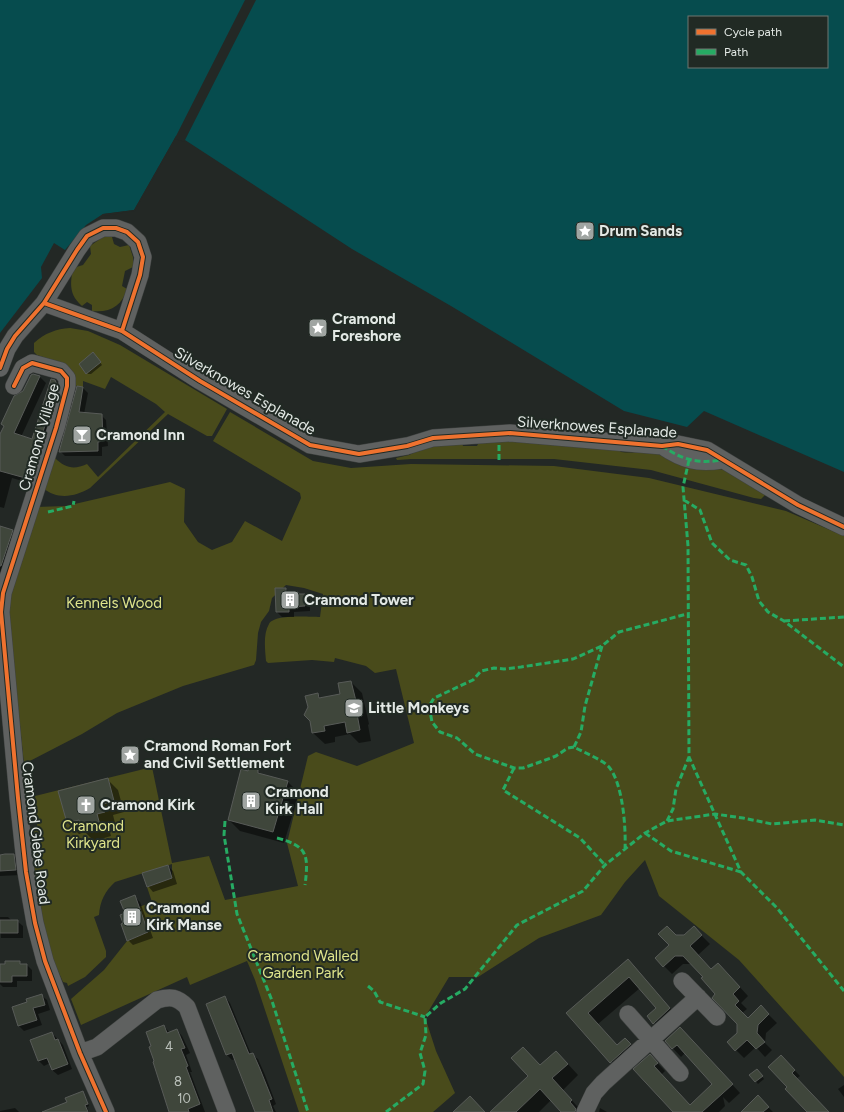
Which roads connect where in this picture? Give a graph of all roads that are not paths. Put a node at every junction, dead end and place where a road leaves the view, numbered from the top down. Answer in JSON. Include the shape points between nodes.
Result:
{"nodes":[{"id":1,"x":44,"y":303,"type":"junction"},
{"id":2,"x":122,"y":331,"type":"junction"},
{"id":3,"x":18,"y":341,"type":"junction"},
{"id":4,"x":29,"y":363,"type":"junction"},
{"id":5,"x":0,"y":368,"type":"edge"},
{"id":6,"x":14,"y":386,"type":"dead end"},
{"id":7,"x":33,"y":501,"type":"joint"},
{"id":8,"x":844,"y":526,"type":"edge"},
{"id":9,"x":682,"y":981,"type":"dead end"},
{"id":10,"x":698,"y":997,"type":"junction"},
{"id":11,"x":628,"y":1014,"type":"dead end"},
{"id":12,"x":717,"y":1017,"type":"dead end"},
{"id":13,"x":650,"y":1040,"type":"junction"},
{"id":14,"x":80,"y":1053,"type":"junction"},
{"id":15,"x":680,"y":1073,"type":"dead end"},
{"id":16,"x":106,"y":1112,"type":"edge"},
{"id":17,"x":227,"y":1112,"type":"edge"},
{"id":18,"x":585,"y":1112,"type":"edge"}],
"edges":[{"from":1,"to":2,"type":"street","name":"Silverknowes Esplanade"},
{"from":1,"to":2,"type":"street","via":[[87,236],[103,228],[116,228],[127,232],[138,242],[143,258]]},
{"from":1,"to":3,"type":"street"},
{"from":2,"to":8,"type":"street","name":"Silverknowes Esplanade","via":[[200,381],[310,445],[360,454],[407,446],[433,438],[510,433],[662,446],[689,460],[705,463],[722,460],[798,505]]},
{"from":3,"to":4,"type":"street"},
{"from":3,"to":5,"type":"street","via":[[7,349]]},
{"from":4,"to":6,"type":"street","via":[[23,368]]},
{"from":4,"to":7,"type":"street","name":"Cramond Village","via":[[35,362],[61,371],[66,375],[67,381],[56,428]]},
{"from":7,"to":14,"type":"street","name":"Cramond Glebe Road","via":[[3,593],[3,628],[26,872],[35,923],[45,961]]},
{"from":9,"to":10,"type":"street"},
{"from":10,"to":12,"type":"street"},
{"from":10,"to":13,"type":"street"},
{"from":11,"to":13,"type":"street"},
{"from":13,"to":15,"type":"street"},
{"from":13,"to":18,"type":"street","via":[[603,1083]]},
{"from":14,"to":16,"type":"street","name":"Cramond Glebe Road"},
{"from":14,"to":17,"type":"street","via":[[97,1047],[157,1000],[167,997],[178,998],[187,1007]]}]}
